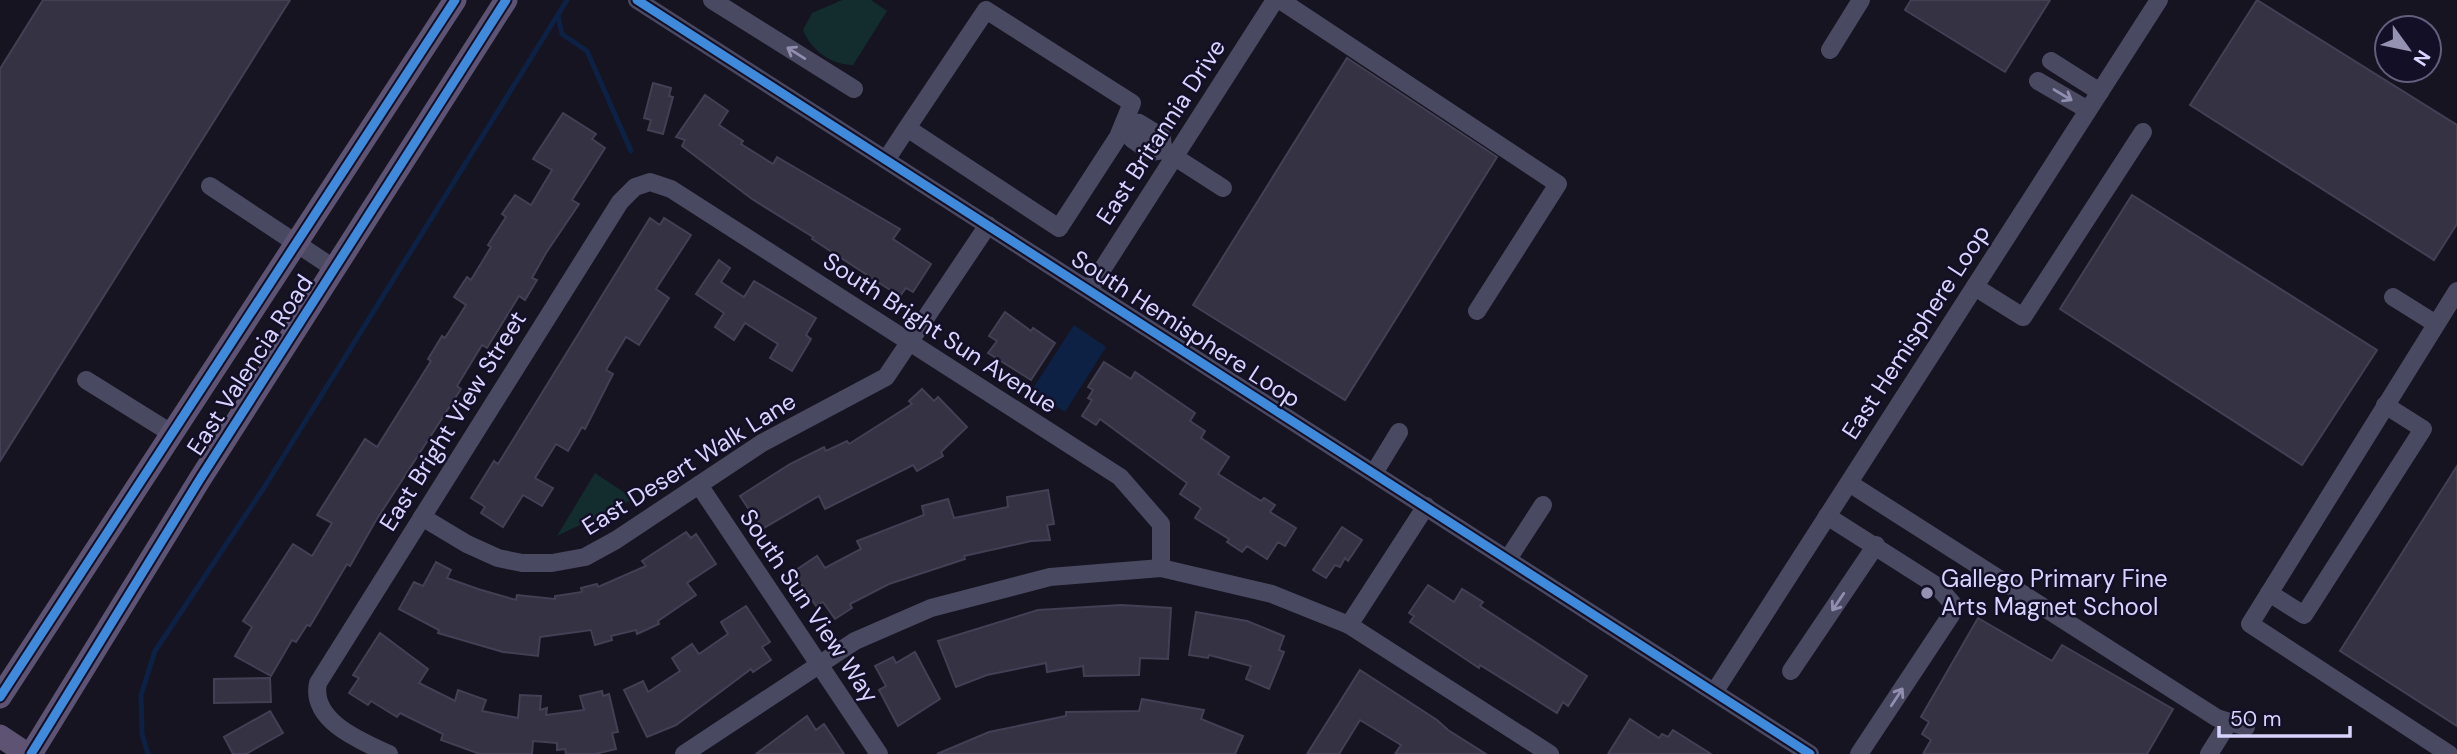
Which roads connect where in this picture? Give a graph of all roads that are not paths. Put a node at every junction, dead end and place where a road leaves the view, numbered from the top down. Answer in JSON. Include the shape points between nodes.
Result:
{"nodes":[{"id":1,"x":454,"y":0,"type":"edge"},
{"id":2,"x":506,"y":0,"type":"edge"},
{"id":3,"x":637,"y":0,"type":"edge"},
{"id":4,"x":712,"y":0,"type":"edge"},
{"id":5,"x":1275,"y":0,"type":"edge"},
{"id":6,"x":1280,"y":0,"type":"edge"},
{"id":7,"x":1861,"y":0,"type":"edge"},
{"id":8,"x":2159,"y":0,"type":"edge"},
{"id":9,"x":1830,"y":50,"type":"dead end"},
{"id":10,"x":2051,"y":61,"type":"dead end"},
{"id":11,"x":2038,"y":80,"type":"dead end"},
{"id":12,"x":853,"y":89,"type":"dead end"},
{"id":13,"x":2100,"y":92,"type":"junction"},
{"id":14,"x":2088,"y":110,"type":"junction"},
{"id":15,"x":908,"y":128,"type":"junction"},
{"id":16,"x":1126,"y":129,"type":"junction"},
{"id":17,"x":2143,"y":132,"type":"dead end"},
{"id":18,"x":1169,"y":154,"type":"junction"},
{"id":19,"x":886,"y":160,"type":"junction"},
{"id":20,"x":640,"y":178,"type":"joint"},
{"id":21,"x":210,"y":186,"type":"dead end"},
{"id":22,"x":1223,"y":188,"type":"dead end"},
{"id":23,"x":988,"y":225,"type":"junction"},
{"id":24,"x":296,"y":242,"type":"junction"},
{"id":25,"x":335,"y":268,"type":"junction"},
{"id":26,"x":1975,"y":287,"type":"junction"},
{"id":27,"x":1089,"y":290,"type":"junction"},
{"id":28,"x":2457,"y":290,"type":"edge"},
{"id":29,"x":2393,"y":297,"type":"dead end"},
{"id":30,"x":1477,"y":311,"type":"dead end"},
{"id":31,"x":2436,"y":324,"type":"junction"},
{"id":32,"x":910,"y":343,"type":"junction"},
{"id":33,"x":86,"y":380,"type":"dead end"},
{"id":34,"x":2385,"y":405,"type":"junction"},
{"id":35,"x":1399,"y":432,"type":"dead end"},
{"id":36,"x":171,"y":433,"type":"junction"},
{"id":37,"x":1374,"y":473,"type":"junction"},
{"id":38,"x":1849,"y":483,"type":"junction"},
{"id":39,"x":699,"y":485,"type":"junction"},
{"id":40,"x":1543,"y":505,"type":"dead end"},
{"id":41,"x":1426,"y":506,"type":"junction"},
{"id":42,"x":1827,"y":516,"type":"junction"},
{"id":43,"x":422,"y":517,"type":"junction"},
{"id":44,"x":1876,"y":545,"type":"junction"},
{"id":45,"x":1508,"y":559,"type":"junction"},
{"id":46,"x":1161,"y":568,"type":"junction"},
{"id":47,"x":2269,"y":593,"type":"junction"},
{"id":48,"x":1349,"y":625,"type":"junction"},
{"id":49,"x":819,"y":665,"type":"junction"},
{"id":50,"x":1791,"y":671,"type":"dead end"},
{"id":51,"x":1715,"y":691,"type":"junction"},
{"id":52,"x":0,"y":697,"type":"edge"},
{"id":53,"x":0,"y":736,"type":"edge"},
{"id":54,"x":29,"y":754,"type":"edge"},
{"id":55,"x":389,"y":754,"type":"edge"},
{"id":56,"x":684,"y":754,"type":"edge"},
{"id":57,"x":879,"y":754,"type":"edge"},
{"id":58,"x":1550,"y":754,"type":"edge"},
{"id":59,"x":1810,"y":754,"type":"edge"},
{"id":60,"x":1859,"y":754,"type":"edge"},
{"id":61,"x":2209,"y":754,"type":"edge"},
{"id":62,"x":2449,"y":754,"type":"edge"}],
"edges":[{"from":1,"to":24,"type":"main road","name":"East Valencia Road"},
{"from":2,"to":25,"type":"main road","name":"East Valencia Road"},
{"from":3,"to":19,"type":"street","name":"South Hemisphere Loop"},
{"from":12,"to":4,"type":"street","one_way":true},
{"from":5,"to":18,"type":"street","name":"East Britannia Drive"},
{"from":6,"to":30,"type":"street","via":[[1558,184]]},
{"from":7,"to":9,"type":"street"},
{"from":8,"to":13,"type":"street","name":"East Hemisphere Loop"},
{"from":10,"to":13,"type":"street"},
{"from":11,"to":14,"type":"street","one_way":true},
{"from":13,"to":14,"type":"street","name":"East Hemisphere Loop"},
{"from":14,"to":26,"type":"street","name":"East Hemisphere Loop"},
{"from":15,"to":16,"type":"street","via":[[1059,228]]},
{"from":15,"to":16,"type":"street","via":[[986,10],[1132,103]]},
{"from":15,"to":19,"type":"street"},
{"from":16,"to":18,"type":"street","via":[[1151,152]]},
{"from":17,"to":26,"type":"street","via":[[2023,317]]},
{"from":18,"to":22,"type":"street"},
{"from":18,"to":27,"type":"street","name":"East Britannia Drive"},
{"from":19,"to":23,"type":"street","name":"South Hemisphere Loop"},
{"from":20,"to":32,"type":"street","name":"South Bright Sun Avenue","via":[[671,189]]},
{"from":20,"to":43,"type":"street","name":"East Bright View Street","via":[[620,202]]},
{"from":21,"to":24,"type":"street"},
{"from":23,"to":27,"type":"street","name":"South Hemisphere Loop"},
{"from":23,"to":32,"type":"street","name":"East Desert Walk Lane"},
{"from":24,"to":25,"type":"street"},
{"from":24,"to":36,"type":"main road","name":"East Valencia Road"},
{"from":25,"to":54,"type":"main road","name":"East Valencia Road"},
{"from":26,"to":38,"type":"street","name":"East Hemisphere Loop"},
{"from":27,"to":37,"type":"street","name":"South Hemisphere Loop"},
{"from":28,"to":31,"type":"street"},
{"from":29,"to":31,"type":"street"},
{"from":31,"to":34,"type":"street"},
{"from":32,"to":39,"type":"street","name":"East Desert Walk Lane","via":[[886,377],[779,433]]},
{"from":32,"to":46,"type":"street","name":"South Bright Sun Avenue","via":[[1120,477],[1161,524]]},
{"from":33,"to":36,"type":"street"},
{"from":34,"to":47,"type":"street"},
{"from":34,"to":47,"type":"street","via":[[2423,429],[2304,615]]},
{"from":35,"to":37,"type":"street"},
{"from":36,"to":52,"type":"main road","name":"East Valencia Road"},
{"from":37,"to":41,"type":"street","name":"South Hemisphere Loop"},
{"from":38,"to":42,"type":"street","name":"East Hemisphere Loop"},
{"from":38,"to":61,"type":"street","via":[[2217,718],[2237,724]]},
{"from":39,"to":43,"type":"street","name":"East Desert Walk Lane","via":[[585,557],[552,563],[498,558]]},
{"from":39,"to":49,"type":"street","name":"South Sun View Way"},
{"from":40,"to":45,"type":"street"},
{"from":41,"to":45,"type":"street","name":"South Hemisphere Loop"},
{"from":41,"to":48,"type":"street"},
{"from":42,"to":44,"type":"street"},
{"from":42,"to":51,"type":"street","name":"East Hemisphere Loop"},
{"from":43,"to":55,"type":"street","name":"East Bright View Street","via":[[325,668],[316,692],[326,716]]},
{"from":44,"to":50,"type":"street","one_way":true},
{"from":60,"to":44,"type":"street","one_way":true,"via":[[1951,615],[1952,603],[1937,586]]},
{"from":45,"to":51,"type":"street","name":"South Hemisphere Loop"},
{"from":46,"to":48,"type":"street","via":[[1272,594]]},
{"from":46,"to":49,"type":"street","via":[[1050,577],[931,608],[855,640]]},
{"from":47,"to":62,"type":"street","via":[[2250,624]]},
{"from":48,"to":58,"type":"street"},
{"from":49,"to":56,"type":"street"},
{"from":49,"to":57,"type":"street","name":"South Sun View Way"},
{"from":51,"to":59,"type":"street","name":"South Hemisphere Loop"},
{"from":53,"to":54,"type":"main road"}]}
